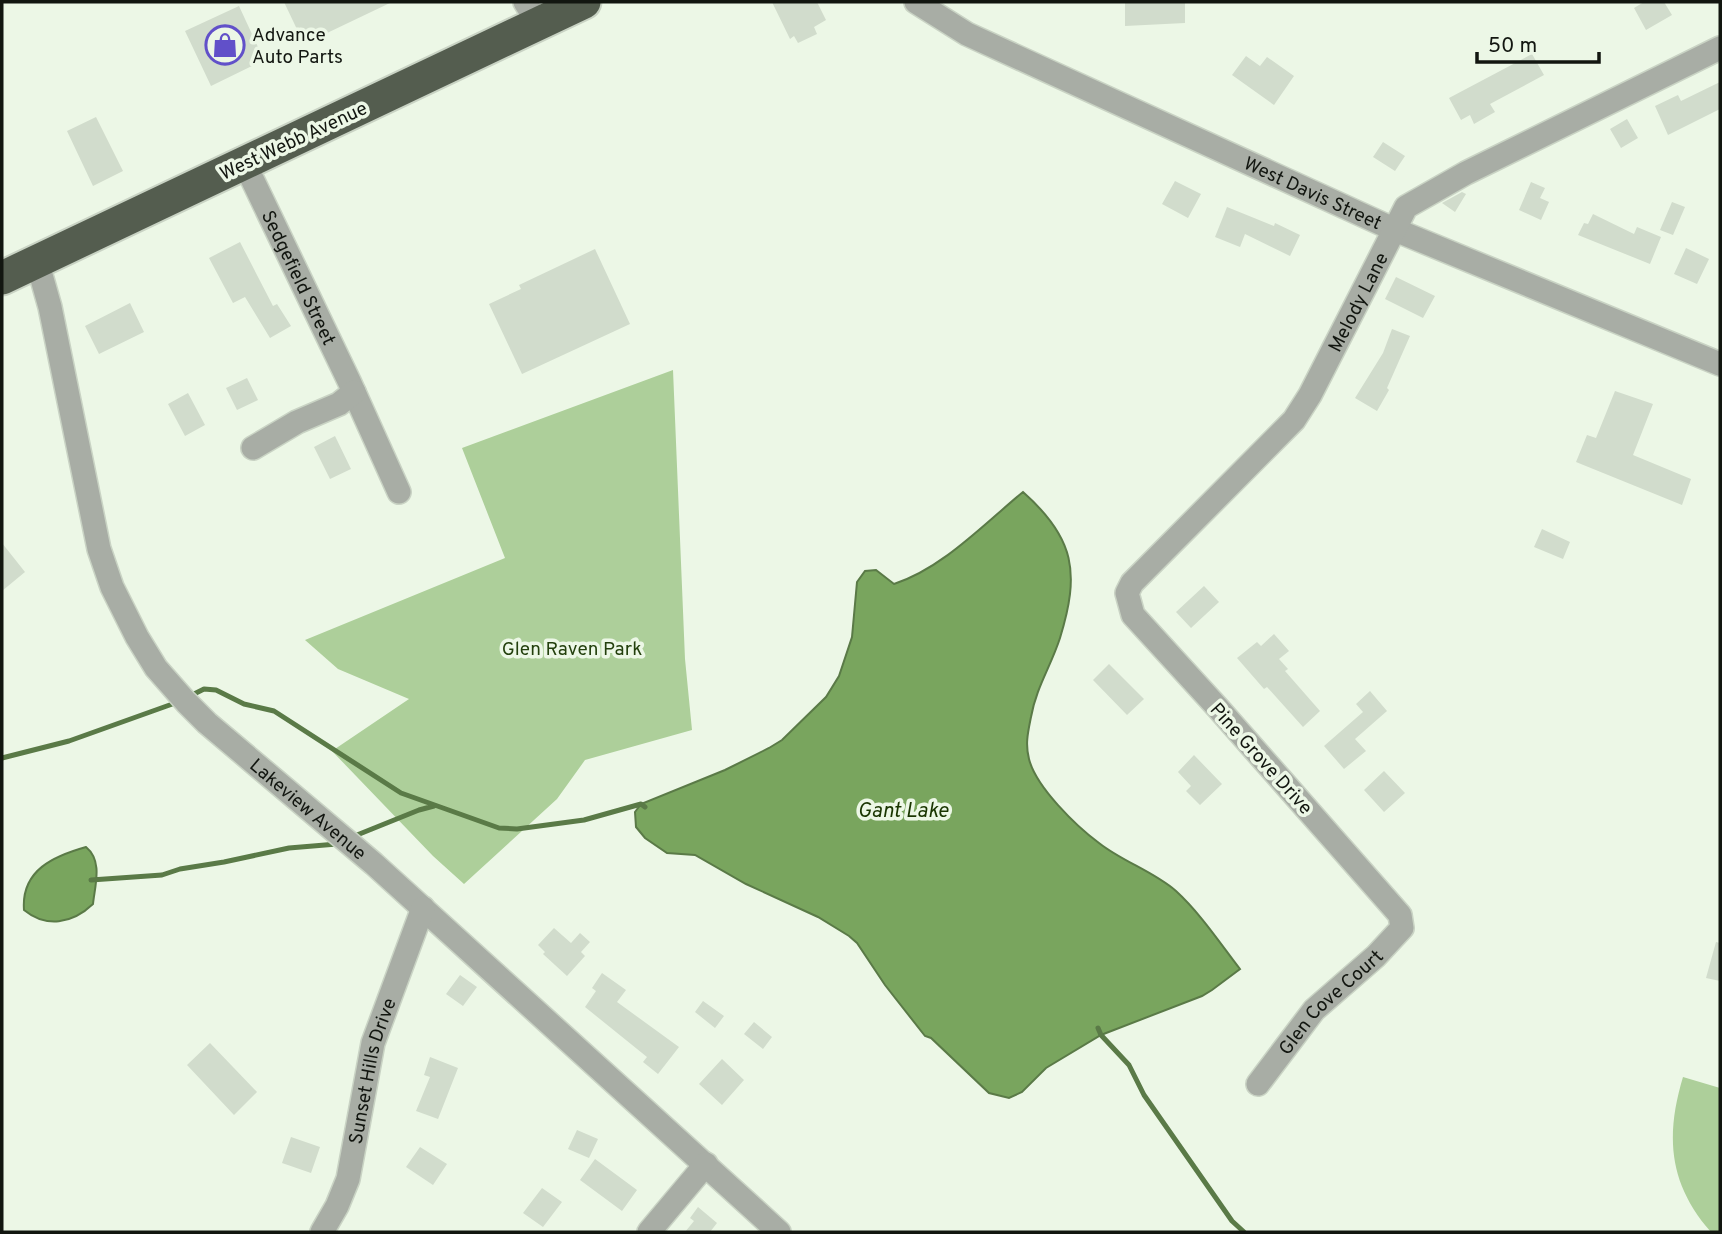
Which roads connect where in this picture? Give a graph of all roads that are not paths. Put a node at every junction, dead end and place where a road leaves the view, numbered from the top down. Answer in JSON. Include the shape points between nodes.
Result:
{"nodes":[{"id":1,"x":584,"y":2,"type":"edge"},
{"id":2,"x":916,"y":2,"type":"edge"},
{"id":3,"x":532,"y":13,"type":"edge"},
{"id":4,"x":1720,"y":48,"type":"edge"},
{"id":5,"x":244,"y":162,"type":"junction"},
{"id":6,"x":1393,"y":229,"type":"junction"},
{"id":7,"x":37,"y":261,"type":"junction"},
{"id":8,"x":2,"y":278,"type":"edge"},
{"id":9,"x":1720,"y":364,"type":"edge"},
{"id":10,"x":354,"y":392,"type":"junction"},
{"id":11,"x":253,"y":448,"type":"dead end"},
{"id":12,"x":399,"y":492,"type":"dead end"},
{"id":13,"x":1127,"y":593,"type":"joint"},
{"id":14,"x":423,"y":908,"type":"junction"},
{"id":15,"x":1401,"y":920,"type":"joint"},
{"id":16,"x":1258,"y":1084,"type":"dead end"},
{"id":17,"x":706,"y":1164,"type":"junction"},
{"id":18,"x":321,"y":1232,"type":"edge"},
{"id":19,"x":649,"y":1232,"type":"edge"},
{"id":20,"x":779,"y":1232,"type":"edge"}],
"edges":[{"from":1,"to":3,"type":"highway","name":"West Webb Avenue"},
{"from":2,"to":6,"type":"street","name":"West Davis Street","via":[[967,34]]},
{"from":3,"to":5,"type":"highway","name":"West Webb Avenue"},
{"from":4,"to":6,"type":"street","name":"Melody Lane","via":[[1406,206]]},
{"from":5,"to":7,"type":"highway","name":"West Webb Avenue"},
{"from":5,"to":10,"type":"street","name":"Sedgefield Street"},
{"from":6,"to":9,"type":"street","name":"West Davis Street"},
{"from":6,"to":13,"type":"street","name":"Melody Lane","via":[[1293,420]]},
{"from":7,"to":8,"type":"highway","name":"West Webb Avenue"},
{"from":7,"to":14,"type":"street","name":"Lakeview Avenue","via":[[99,549],[137,637],[156,667],[207,723]]},
{"from":10,"to":11,"type":"street"},
{"from":10,"to":12,"type":"street","name":"Sedgefield Street"},
{"from":13,"to":15,"type":"street","name":"Pine Grove Drive","via":[[1133,615],[1353,860]]},
{"from":14,"to":17,"type":"street","name":"Lakeview Avenue"},
{"from":14,"to":18,"type":"street","name":"Sunset Hills Drive","via":[[373,1043],[348,1179]]},
{"from":15,"to":16,"type":"street","name":"Glen Cove Court","via":[[1402,928],[1385,947],[1314,1010]]},
{"from":17,"to":19,"type":"street"},
{"from":17,"to":20,"type":"street","name":"Lakeview Avenue"}]}
